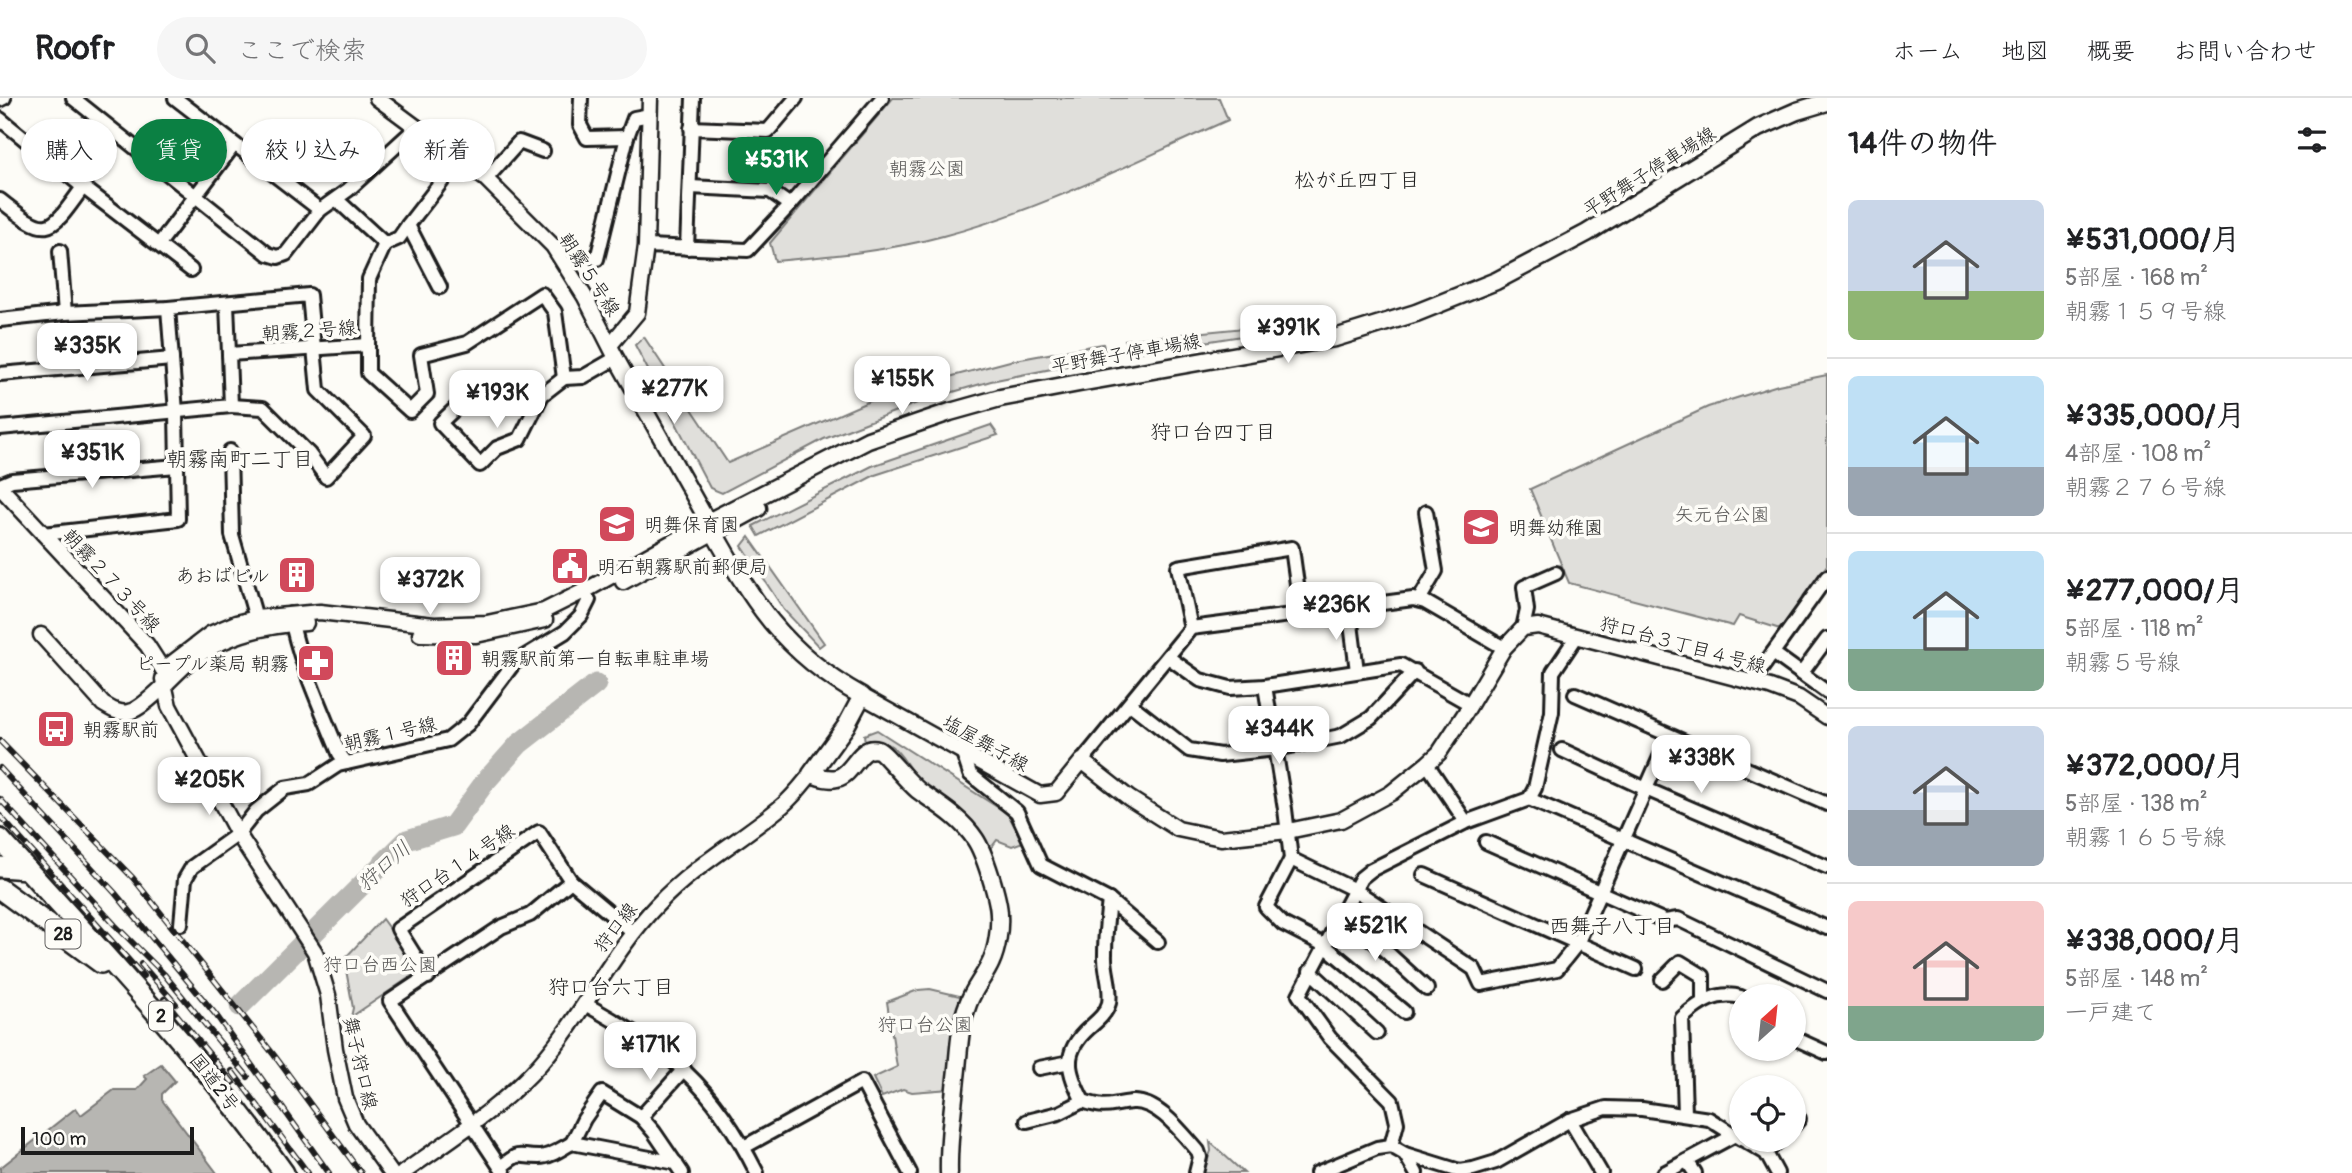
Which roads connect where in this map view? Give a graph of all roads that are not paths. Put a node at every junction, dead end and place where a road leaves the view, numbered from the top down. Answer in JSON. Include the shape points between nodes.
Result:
{"nodes":[{"id":1,"x":73,"y":98,"type":"edge"},
{"id":2,"x":174,"y":98,"type":"edge"},
{"id":3,"x":377,"y":98,"type":"edge"},
{"id":4,"x":581,"y":98,"type":"edge"},
{"id":5,"x":650,"y":98,"type":"edge"},
{"id":6,"x":693,"y":98,"type":"edge"},
{"id":7,"x":881,"y":98,"type":"edge"},
{"id":8,"x":791,"y":100,"type":"edge"},
{"id":9,"x":1827,"y":102,"type":"edge"},
{"id":10,"x":1827,"y":109,"type":"edge"},
{"id":11,"x":650,"y":115,"type":"junction"},
{"id":12,"x":0,"y":119,"type":"edge"},
{"id":13,"x":406,"y":119,"type":"edge"},
{"id":14,"x":691,"y":128,"type":"junction"},
{"id":15,"x":626,"y":136,"type":"junction"},
{"id":16,"x":399,"y":143,"type":"edge"},
{"id":17,"x":234,"y":145,"type":"junction"},
{"id":18,"x":543,"y":151,"type":"dead end"},
{"id":19,"x":495,"y":169,"type":"edge"},
{"id":20,"x":441,"y":182,"type":"edge"},
{"id":21,"x":489,"y":182,"type":"edge"},
{"id":22,"x":83,"y":187,"type":"junction"},
{"id":23,"x":690,"y":187,"type":"junction"},
{"id":24,"x":194,"y":195,"type":"junction"},
{"id":25,"x":337,"y":199,"type":"junction"},
{"id":26,"x":0,"y":200,"type":"edge"},
{"id":27,"x":790,"y":205,"type":"junction"},
{"id":28,"x":320,"y":210,"type":"junction"},
{"id":29,"x":408,"y":225,"type":"junction"},
{"id":30,"x":159,"y":244,"type":"junction"},
{"id":31,"x":385,"y":244,"type":"junction"},
{"id":32,"x":646,"y":246,"type":"junction"},
{"id":33,"x":687,"y":248,"type":"junction"},
{"id":34,"x":60,"y":251,"type":"dead end"},
{"id":35,"x":597,"y":259,"type":"dead end"},
{"id":36,"x":191,"y":270,"type":"dead end"},
{"id":37,"x":440,"y":288,"type":"dead end"},
{"id":38,"x":227,"y":303,"type":"junction"},
{"id":39,"x":168,"y":308,"type":"junction"},
{"id":40,"x":65,"y":313,"type":"junction"},
{"id":41,"x":0,"y":320,"type":"edge"},
{"id":42,"x":368,"y":345,"type":"junction"},
{"id":43,"x":314,"y":348,"type":"junction"},
{"id":44,"x":613,"y":351,"type":"junction"},
{"id":45,"x":229,"y":354,"type":"junction"},
{"id":46,"x":172,"y":359,"type":"junction"},
{"id":47,"x":0,"y":374,"type":"edge"},
{"id":48,"x":564,"y":379,"type":"junction"},
{"id":49,"x":497,"y":389,"type":"dead end"},
{"id":50,"x":231,"y":406,"type":"junction"},
{"id":51,"x":176,"y":412,"type":"junction"},
{"id":52,"x":0,"y":428,"type":"edge"},
{"id":53,"x":230,"y":451,"type":"dead end"},
{"id":54,"x":177,"y":467,"type":"junction"},
{"id":55,"x":0,"y":486,"type":"edge"},
{"id":56,"x":1426,"y":512,"type":"dead end"},
{"id":57,"x":711,"y":527,"type":"junction"},
{"id":58,"x":43,"y":534,"type":"junction"},
{"id":59,"x":1556,"y":573,"type":"dead end"},
{"id":60,"x":1827,"y":577,"type":"edge"},
{"id":61,"x":589,"y":600,"type":"junction"},
{"id":62,"x":1419,"y":600,"type":"junction"},
{"id":63,"x":1349,"y":608,"type":"junction"},
{"id":64,"x":1301,"y":613,"type":"junction"},
{"id":65,"x":291,"y":619,"type":"junction"},
{"id":66,"x":258,"y":624,"type":"junction"},
{"id":67,"x":1191,"y":628,"type":"junction"},
{"id":68,"x":1523,"y":628,"type":"junction"},
{"id":69,"x":41,"y":635,"type":"dead end"},
{"id":70,"x":1577,"y":636,"type":"junction"},
{"id":71,"x":1827,"y":639,"type":"edge"},
{"id":72,"x":1504,"y":648,"type":"junction"},
{"id":73,"x":1773,"y":653,"type":"junction"},
{"id":74,"x":1168,"y":657,"type":"junction"},
{"id":75,"x":1357,"y":671,"type":"junction"},
{"id":76,"x":1415,"y":671,"type":"junction"},
{"id":77,"x":1801,"y":674,"type":"junction"},
{"id":78,"x":163,"y":678,"type":"junction"},
{"id":79,"x":1752,"y":682,"type":"junction"},
{"id":80,"x":1265,"y":686,"type":"junction"},
{"id":81,"x":1827,"y":692,"type":"edge"},
{"id":82,"x":1575,"y":694,"type":"dead end"},
{"id":83,"x":862,"y":696,"type":"junction"},
{"id":84,"x":1130,"y":704,"type":"junction"},
{"id":85,"x":1471,"y":704,"type":"junction"},
{"id":86,"x":1827,"y":717,"type":"edge"},
{"id":87,"x":1669,"y":737,"type":"junction"},
{"id":88,"x":1276,"y":749,"type":"junction"},
{"id":89,"x":1562,"y":750,"type":"dead end"},
{"id":90,"x":963,"y":753,"type":"junction"},
{"id":91,"x":1082,"y":761,"type":"junction"},
{"id":92,"x":346,"y":763,"type":"junction"},
{"id":93,"x":1427,"y":764,"type":"junction"},
{"id":94,"x":811,"y":774,"type":"junction"},
{"id":95,"x":1646,"y":789,"type":"junction"},
{"id":96,"x":1529,"y":799,"type":"junction"},
{"id":97,"x":1827,"y":804,"type":"edge"},
{"id":98,"x":1466,"y":822,"type":"junction"},
{"id":99,"x":1288,"y":831,"type":"junction"},
{"id":100,"x":238,"y":834,"type":"junction"},
{"id":101,"x":0,"y":839,"type":"edge"},
{"id":102,"x":1623,"y":840,"type":"junction"},
{"id":103,"x":1486,"y":842,"type":"dead end"},
{"id":104,"x":1291,"y":859,"type":"junction"},
{"id":105,"x":0,"y":867,"type":"edge"},
{"id":106,"x":1827,"y":867,"type":"edge"},
{"id":107,"x":27,"y":869,"type":"junction"},
{"id":108,"x":1424,"y":875,"type":"dead end"},
{"id":109,"x":571,"y":881,"type":"junction"},
{"id":110,"x":0,"y":889,"type":"edge"},
{"id":111,"x":1355,"y":890,"type":"junction"},
{"id":112,"x":1600,"y":892,"type":"junction"},
{"id":113,"x":1109,"y":900,"type":"junction"},
{"id":114,"x":1341,"y":916,"type":"junction"},
{"id":115,"x":181,"y":924,"type":"dead end"},
{"id":116,"x":1827,"y":928,"type":"edge"},
{"id":117,"x":632,"y":932,"type":"junction"},
{"id":118,"x":1158,"y":942,"type":"dead end"},
{"id":119,"x":1577,"y":944,"type":"junction"},
{"id":120,"x":1324,"y":946,"type":"junction"},
{"id":121,"x":1636,"y":969,"type":"dead end"},
{"id":122,"x":1310,"y":971,"type":"junction"},
{"id":123,"x":428,"y":977,"type":"junction"},
{"id":124,"x":126,"y":978,"type":"junction"},
{"id":125,"x":1662,"y":980,"type":"dead end"},
{"id":126,"x":1427,"y":989,"type":"dead end"},
{"id":127,"x":1827,"y":991,"type":"edge"},
{"id":128,"x":1729,"y":994,"type":"edge"},
{"id":129,"x":1703,"y":1000,"type":"junction"},
{"id":130,"x":585,"y":1004,"type":"junction"},
{"id":131,"x":1404,"y":1012,"type":"dead end"},
{"id":132,"x":1377,"y":1033,"type":"dead end"},
{"id":133,"x":1806,"y":1043,"type":"edge"},
{"id":134,"x":1827,"y":1053,"type":"edge"},
{"id":135,"x":1070,"y":1062,"type":"junction"},
{"id":136,"x":1039,"y":1068,"type":"dead end"},
{"id":137,"x":684,"y":1069,"type":"junction"},
{"id":138,"x":1083,"y":1101,"type":"junction"},
{"id":139,"x":1685,"y":1114,"type":"junction"},
{"id":140,"x":641,"y":1117,"type":"junction"},
{"id":141,"x":1570,"y":1120,"type":"junction"},
{"id":142,"x":1027,"y":1121,"type":"dead end"},
{"id":143,"x":471,"y":1125,"type":"junction"},
{"id":144,"x":1729,"y":1132,"type":"edge"},
{"id":145,"x":1729,"y":1142,"type":"edge"},
{"id":146,"x":572,"y":1143,"type":"junction"},
{"id":147,"x":1391,"y":1146,"type":"junction"},
{"id":148,"x":744,"y":1147,"type":"junction"},
{"id":149,"x":1766,"y":1153,"type":"edge"},
{"id":150,"x":1405,"y":1154,"type":"junction"},
{"id":151,"x":1496,"y":1161,"type":"junction"},
{"id":152,"x":1687,"y":1161,"type":"junction"},
{"id":153,"x":679,"y":1168,"type":"edge"},
{"id":154,"x":502,"y":1170,"type":"edge"},
{"id":155,"x":1323,"y":1172,"type":"edge"},
{"id":156,"x":284,"y":1173,"type":"edge"},
{"id":157,"x":391,"y":1173,"type":"edge"},
{"id":158,"x":403,"y":1173,"type":"edge"},
{"id":159,"x":757,"y":1173,"type":"edge"},
{"id":160,"x":910,"y":1173,"type":"edge"},
{"id":161,"x":949,"y":1173,"type":"edge"},
{"id":162,"x":1196,"y":1173,"type":"edge"},
{"id":163,"x":1416,"y":1173,"type":"edge"},
{"id":164,"x":1504,"y":1173,"type":"edge"},
{"id":165,"x":1601,"y":1173,"type":"edge"},
{"id":166,"x":1664,"y":1173,"type":"edge"},
{"id":167,"x":1695,"y":1173,"type":"edge"},
{"id":168,"x":1777,"y":1173,"type":"edge"}],
"edges":[{"from":1,"to":24,"type":"street"},
{"from":2,"to":17,"type":"street"},
{"from":3,"to":13,"type":"street","name":"朝霧５号線"},
{"from":4,"to":15,"type":"street","via":[[580,125],[587,138]]},
{"from":5,"to":11,"type":"street"},
{"from":6,"to":14,"type":"street"},
{"from":7,"to":27,"type":"street"},
{"from":8,"to":14,"type":"street","via":[[768,131]]},
{"from":9,"to":57,"type":"main road","name":"平野舞子停車場線","via":[[1758,128],[1587,233],[1496,281],[1416,313],[1335,338],[1000,398],[950,412],[868,440]]},
{"from":10,"to":57,"type":"main road","name":"平野舞子停車場線","via":[[1772,128],[1575,252],[1419,322],[1338,344],[1027,401],[944,421],[871,446]]},
{"from":11,"to":15,"type":"street","via":[[634,118]]},
{"from":11,"to":32,"type":"street"},
{"from":12,"to":22,"type":"street"},
{"from":14,"to":23,"type":"street"},
{"from":15,"to":35,"type":"street"},
{"from":16,"to":25,"type":"street"},
{"from":17,"to":24,"type":"street"},
{"from":17,"to":28,"type":"street"},
{"from":18,"to":19,"type":"street","via":[[519,142]]},
{"from":20,"to":29,"type":"street"},
{"from":21,"to":44,"type":"street","name":"朝霧５号線","via":[[553,246]]},
{"from":22,"to":26,"type":"street","via":[[60,220],[49,227],[27,222]]},
{"from":22,"to":30,"type":"street"},
{"from":23,"to":27,"type":"street","via":[[770,191]]},
{"from":23,"to":33,"type":"street"},
{"from":24,"to":28,"type":"street","via":[[268,254],[278,257],[286,254]]},
{"from":24,"to":30,"type":"street"},
{"from":25,"to":28,"type":"street"},
{"from":25,"to":31,"type":"street"},
{"from":27,"to":33,"type":"street","via":[[748,250]]},
{"from":29,"to":31,"type":"street","via":[[399,238]]},
{"from":29,"to":37,"type":"street"},
{"from":30,"to":36,"type":"street"},
{"from":31,"to":42,"type":"street","via":[[369,279]]},
{"from":32,"to":33,"type":"street"},
{"from":32,"to":44,"type":"street","via":[[636,313]]},
{"from":34,"to":40,"type":"street"},
{"from":38,"to":39,"type":"street"},
{"from":38,"to":43,"type":"street","via":[[309,295]]},
{"from":38,"to":45,"type":"street"},
{"from":39,"to":40,"type":"street"},
{"from":39,"to":46,"type":"street"},
{"from":40,"to":41,"type":"street"},
{"from":42,"to":43,"type":"street","name":"朝霧２号線"},
{"from":42,"to":48,"type":"street","name":"朝霧２号線","via":[[368,373],[410,411],[427,394],[421,355],[467,343],[542,294],[555,312]]},
{"from":43,"to":45,"type":"street","name":"朝霧２号線"},
{"from":43,"to":50,"type":"street","via":[[318,390],[364,436],[326,477],[263,408]]},
{"from":44,"to":48,"type":"street","via":[[583,377]]},
{"from":44,"to":57,"type":"street","name":"朝霧５号線"},
{"from":45,"to":50,"type":"street"},
{"from":46,"to":47,"type":"street"},
{"from":46,"to":51,"type":"street"},
{"from":48,"to":49,"type":"street","via":[[542,395],[520,439],[497,448],[480,465],[440,423],[458,405]]},
{"from":50,"to":51,"type":"street"},
{"from":51,"to":52,"type":"street"},
{"from":51,"to":54,"type":"street"},
{"from":53,"to":66,"type":"street","via":[[232,535]]},
{"from":54,"to":55,"type":"street","via":[[12,480]]},
{"from":54,"to":58,"type":"street","via":[[178,519]]},
{"from":55,"to":58,"type":"street","name":"朝霧２７３号線"},
{"from":56,"to":62,"type":"street","via":[[1436,571]]},
{"from":57,"to":61,"type":"street"},
{"from":57,"to":65,"type":"street","via":[[544,611],[487,623],[434,625],[320,612]]},
{"from":57,"to":83,"type":"main road","via":[[763,612],[784,637],[825,673]]},
{"from":58,"to":78,"type":"street","name":"朝霧２７３号線","via":[[147,645]]},
{"from":59,"to":68,"type":"street","via":[[1524,587],[1527,610]]},
{"from":60,"to":73,"type":"street"},
{"from":61,"to":65,"type":"street","via":[[546,620],[476,635]]},
{"from":61,"to":92,"type":"street","name":"朝霧１号線","via":[[582,616],[565,632],[514,663],[468,724],[448,740]]},
{"from":62,"to":63,"type":"street"},
{"from":62,"to":72,"type":"street"},
{"from":63,"to":64,"type":"street"},
{"from":63,"to":75,"type":"street"},
{"from":64,"to":67,"type":"street"},
{"from":64,"to":67,"type":"street","via":[[1292,548],[1178,567]]},
{"from":65,"to":66,"type":"street"},
{"from":65,"to":92,"type":"street","via":[[311,683]]},
{"from":66,"to":78,"type":"street"},
{"from":67,"to":74,"type":"street"},
{"from":68,"to":70,"type":"street","name":"狩口台３丁目４号線","via":[[1538,626]]},
{"from":68,"to":72,"type":"street"},
{"from":69,"to":78,"type":"street","via":[[113,711],[129,712],[143,706]]},
{"from":70,"to":79,"type":"street","name":"狩口台３丁目４号線"},
{"from":70,"to":96,"type":"street","via":[[1553,672],[1550,722]]},
{"from":71,"to":77,"type":"street"},
{"from":72,"to":85,"type":"street"},
{"from":73,"to":77,"type":"street"},
{"from":73,"to":79,"type":"street"},
{"from":74,"to":80,"type":"street","via":[[1200,680],[1230,688]]},
{"from":74,"to":84,"type":"street"},
{"from":75,"to":76,"type":"street","via":[[1401,665]]},
{"from":75,"to":80,"type":"street"},
{"from":76,"to":85,"type":"street"},
{"from":76,"to":88,"type":"street","via":[[1371,718],[1341,736]]},
{"from":77,"to":81,"type":"street"},
{"from":78,"to":100,"type":"street","name":"朝霧２７３号線","via":[[169,706]]},
{"from":79,"to":86,"type":"street","name":"狩口台３丁目４号線","via":[[1799,698]]},
{"from":80,"to":88,"type":"street"},
{"from":82,"to":87,"type":"street"},
{"from":83,"to":90,"type":"street","name":"塩屋舞子線"},
{"from":83,"to":94,"type":"main road"},
{"from":84,"to":88,"type":"street","via":[[1189,750],[1220,755]]},
{"from":84,"to":91,"type":"street"},
{"from":85,"to":93,"type":"street"},
{"from":87,"to":95,"type":"street"},
{"from":87,"to":97,"type":"street"},
{"from":88,"to":99,"type":"street"},
{"from":89,"to":95,"type":"street"},
{"from":90,"to":91,"type":"street","name":"塩屋舞子線","via":[[1040,795],[1056,793]]},
{"from":90,"to":113,"type":"street","via":[[970,774],[1017,812],[1041,865]]},
{"from":91,"to":99,"type":"street","via":[[1178,829],[1221,838]]},
{"from":92,"to":100,"type":"street","name":"朝霧１号線","via":[[309,784],[285,788],[256,811]]},
{"from":93,"to":98,"type":"street"},
{"from":93,"to":99,"type":"street","via":[[1391,793],[1341,820]]},
{"from":94,"to":117,"type":"street","name":"狩口線","via":[[784,805],[701,864]]},
{"from":94,"to":161,"type":"main road","via":[[837,778],[850,771],[864,752],[882,752],[907,781],[950,812],[975,839],[984,858],[999,913],[998,936],[992,961],[968,1004],[959,1046]]},
{"from":95,"to":102,"type":"street"},
{"from":95,"to":106,"type":"street"},
{"from":96,"to":98,"type":"street"},
{"from":96,"to":102,"type":"street"},
{"from":98,"to":111,"type":"street","via":[[1371,870]]},
{"from":99,"to":104,"type":"street"},
{"from":100,"to":115,"type":"street","name":"朝霧１号線","via":[[192,867],[184,879]]},
{"from":100,"to":157,"type":"street","name":"舞子狩口線","via":[[315,952],[328,995],[345,1098],[356,1124]]},
{"from":101,"to":107,"type":"highway","name":"国道2号","number":"2"},
{"from":102,"to":112,"type":"street"},
{"from":102,"to":116,"type":"street"},
{"from":103,"to":112,"type":"street"},
{"from":104,"to":111,"type":"street"},
{"from":104,"to":120,"type":"street","via":[[1266,907],[1283,925]]},
{"from":105,"to":107,"type":"highway"},
{"from":107,"to":124,"type":"highway","name":"国道2号","number":"2"},
{"from":108,"to":119,"type":"street"},
{"from":109,"to":117,"type":"street","name":"狩口台１４号線"},
{"from":109,"to":123,"type":"street","via":[[530,915],[502,927]]},
{"from":109,"to":123,"type":"street","name":"狩口台１４号線","via":[[539,832],[459,885],[398,929]]},
{"from":110,"to":124,"type":"highway","number":"28"},
{"from":111,"to":114,"type":"street"},
{"from":111,"to":119,"type":"street","via":[[1474,969],[1480,984],[1557,969]]},
{"from":112,"to":119,"type":"street"},
{"from":112,"to":127,"type":"street","via":[[1665,921],[1678,919]]},
{"from":113,"to":118,"type":"street"},
{"from":113,"to":135,"type":"street","via":[[1105,954],[1109,1003],[1103,1016],[1082,1035]]},
{"from":114,"to":120,"type":"street"},
{"from":114,"to":126,"type":"street"},
{"from":117,"to":130,"type":"street","name":"狩口線"},
{"from":119,"to":121,"type":"street"},
{"from":120,"to":122,"type":"street"},
{"from":120,"to":131,"type":"street"},
{"from":122,"to":132,"type":"street"},
{"from":122,"to":147,"type":"street","via":[[1299,995],[1330,1038],[1392,1101],[1397,1123]]},
{"from":123,"to":143,"type":"street","via":[[390,1001]]},
{"from":124,"to":156,"type":"highway","name":"国道2号","number":"2","via":[[216,1082]]},
{"from":125,"to":129,"type":"street","via":[[1680,962],[1703,976]]},
{"from":128,"to":129,"type":"street"},
{"from":129,"to":139,"type":"street","via":[[1682,1018]]},
{"from":130,"to":137,"type":"street"},
{"from":130,"to":143,"type":"street","name":"狩口線","via":[[541,1063]]},
{"from":133,"to":134,"type":"street"},
{"from":135,"to":136,"type":"street"},
{"from":135,"to":138,"type":"street","via":[[1069,1072]]},
{"from":137,"to":140,"type":"street"},
{"from":137,"to":148,"type":"street","via":[[730,1122]]},
{"from":138,"to":142,"type":"street"},
{"from":138,"to":162,"type":"street","via":[[1100,1107],[1149,1104],[1198,1151]]},
{"from":139,"to":141,"type":"street","via":[[1606,1108]]},
{"from":139,"to":144,"type":"street","via":[[1709,1119]]},
{"from":140,"to":146,"type":"street","via":[[602,1093]]},
{"from":140,"to":153,"type":"street"},
{"from":141,"to":151,"type":"street"},
{"from":141,"to":165,"type":"street"},
{"from":143,"to":154,"type":"street"},
{"from":143,"to":158,"type":"street","name":"狩口線"},
{"from":145,"to":152,"type":"street"},
{"from":146,"to":153,"type":"street"},
{"from":146,"to":154,"type":"street","via":[[540,1157],[515,1156]]},
{"from":147,"to":150,"type":"street"},
{"from":147,"to":155,"type":"street"},
{"from":148,"to":159,"type":"street"},
{"from":148,"to":160,"type":"street","via":[[862,1082]]},
{"from":149,"to":168,"type":"street"},
{"from":150,"to":151,"type":"street","via":[[1460,1171]]},
{"from":150,"to":163,"type":"street"},
{"from":151,"to":164,"type":"street"},
{"from":152,"to":166,"type":"street"},
{"from":152,"to":167,"type":"street"}]}
